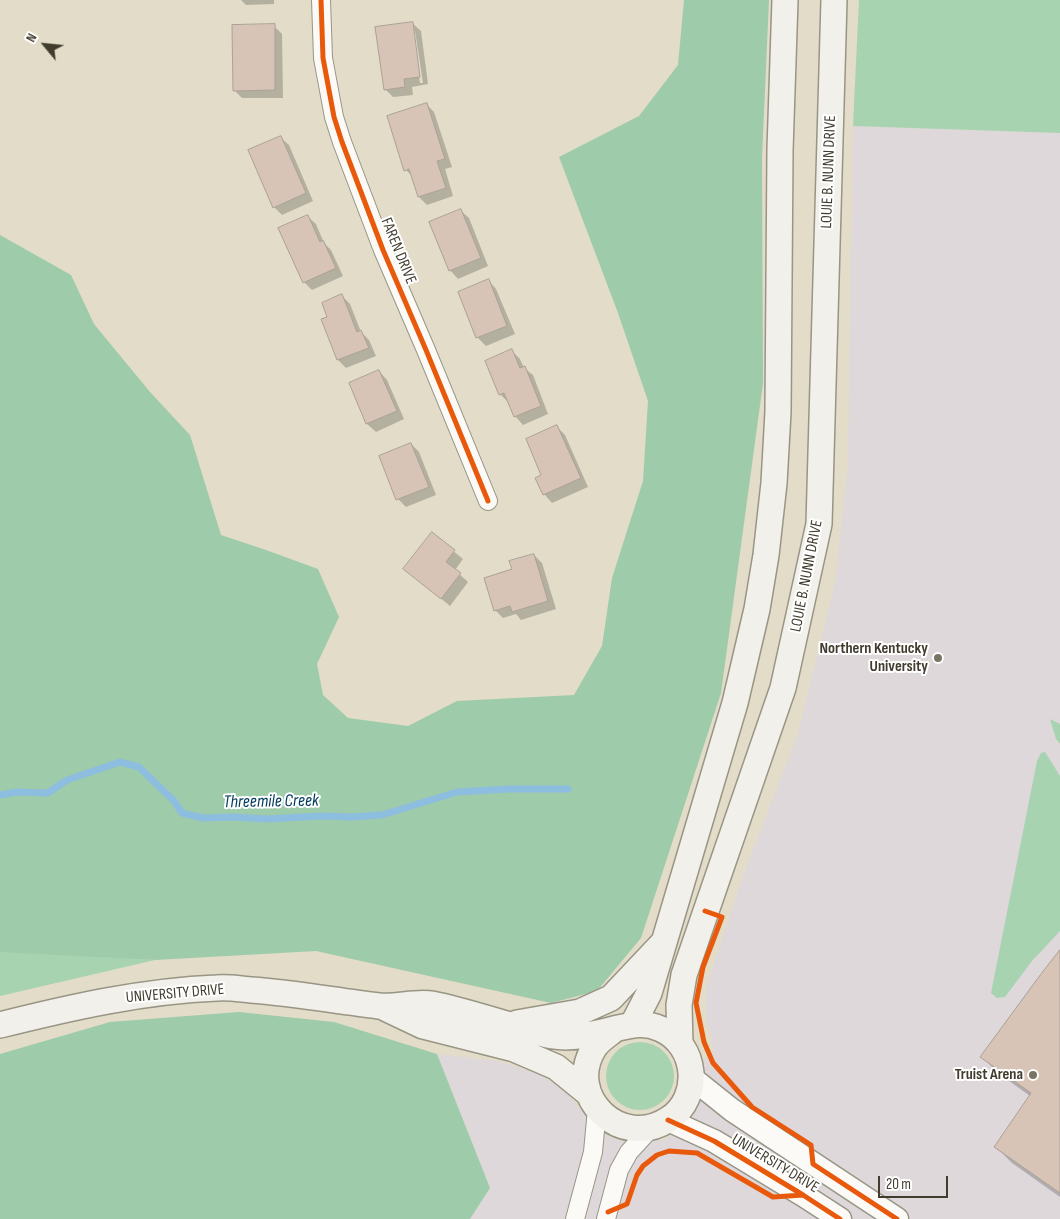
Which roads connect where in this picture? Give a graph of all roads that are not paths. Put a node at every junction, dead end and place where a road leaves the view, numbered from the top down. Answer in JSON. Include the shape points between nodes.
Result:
{"nodes":[{"id":1,"x":321,"y":0,"type":"edge"},
{"id":2,"x":785,"y":0,"type":"edge"},
{"id":3,"x":834,"y":0,"type":"edge"},
{"id":4,"x":488,"y":501,"type":"dead end"},
{"id":5,"x":664,"y":943,"type":"junction"},
{"id":6,"x":382,"y":1007,"type":"junction"},
{"id":7,"x":510,"y":1024,"type":"junction"},
{"id":8,"x":0,"y":1025,"type":"edge"},
{"id":9,"x":624,"y":1026,"type":"junction"},
{"id":10,"x":680,"y":1044,"type":"junction"},
{"id":11,"x":692,"y":1078,"type":"junction"},
{"id":12,"x":593,"y":1101,"type":"junction"},
{"id":13,"x":659,"y":1124,"type":"junction"},
{"id":14,"x":575,"y":1219,"type":"edge"},
{"id":15,"x":606,"y":1219,"type":"edge"},
{"id":16,"x":840,"y":1219,"type":"edge"},
{"id":17,"x":897,"y":1219,"type":"edge"}],
"edges":[{"from":1,"to":4,"type":"street","name":"FAREN DRIVE","via":[[323,58],[342,142],[382,250]]},
{"from":2,"to":5,"type":"main road","via":[[778,412],[766,555],[758,609],[735,703]]},
{"from":3,"to":10,"type":"main road","name":"LOUIE B. NUNN DRIVE","via":[[819,524],[783,688],[684,975],[679,1005]]},
{"from":5,"to":7,"type":"main road","via":[[611,998],[580,1012]]},
{"from":5,"to":9,"type":"main road","via":[[649,993]]},
{"from":6,"to":7,"type":"main road","name":"UNIVERSITY DRIVE","via":[[429,1004]]},
{"from":6,"to":8,"type":"main road","name":"UNIVERSITY DRIVE","via":[[286,992],[219,988],[144,994],[70,1007]]},
{"from":6,"to":12,"type":"main road","name":"UNIVERSITY DRIVE","via":[[423,1026],[514,1049],[556,1067]]},
{"from":7,"to":9,"type":"main road","name":"UNIVERSITY DRIVE","via":[[555,1036],[582,1036]]},
{"from":9,"to":10,"type":"main road","name":"UNIVERSITY DRIVE","via":[[642,1024],[660,1028]]},
{"from":9,"to":12,"type":"main road","via":[[601,1040],[590,1057],[586,1075]]},
{"from":10,"to":11,"type":"main road","name":"UNIVERSITY DRIVE","via":[[689,1060]]},
{"from":11,"to":13,"type":"main road","via":[[681,1108]]},
{"from":11,"to":17,"type":"street","name":"UNIVERSITY DRIVE","via":[[732,1110]]},
{"from":12,"to":13,"type":"main road","name":"UNIVERSITY DRIVE","via":[[611,1121],[621,1126],[633,1129]]},
{"from":12,"to":14,"type":"street","via":[[593,1152]]},
{"from":13,"to":15,"type":"street","via":[[629,1152],[619,1170]]},
{"from":13,"to":16,"type":"street","name":"UNIVERSITY DRIVE","via":[[714,1142]]}]}
